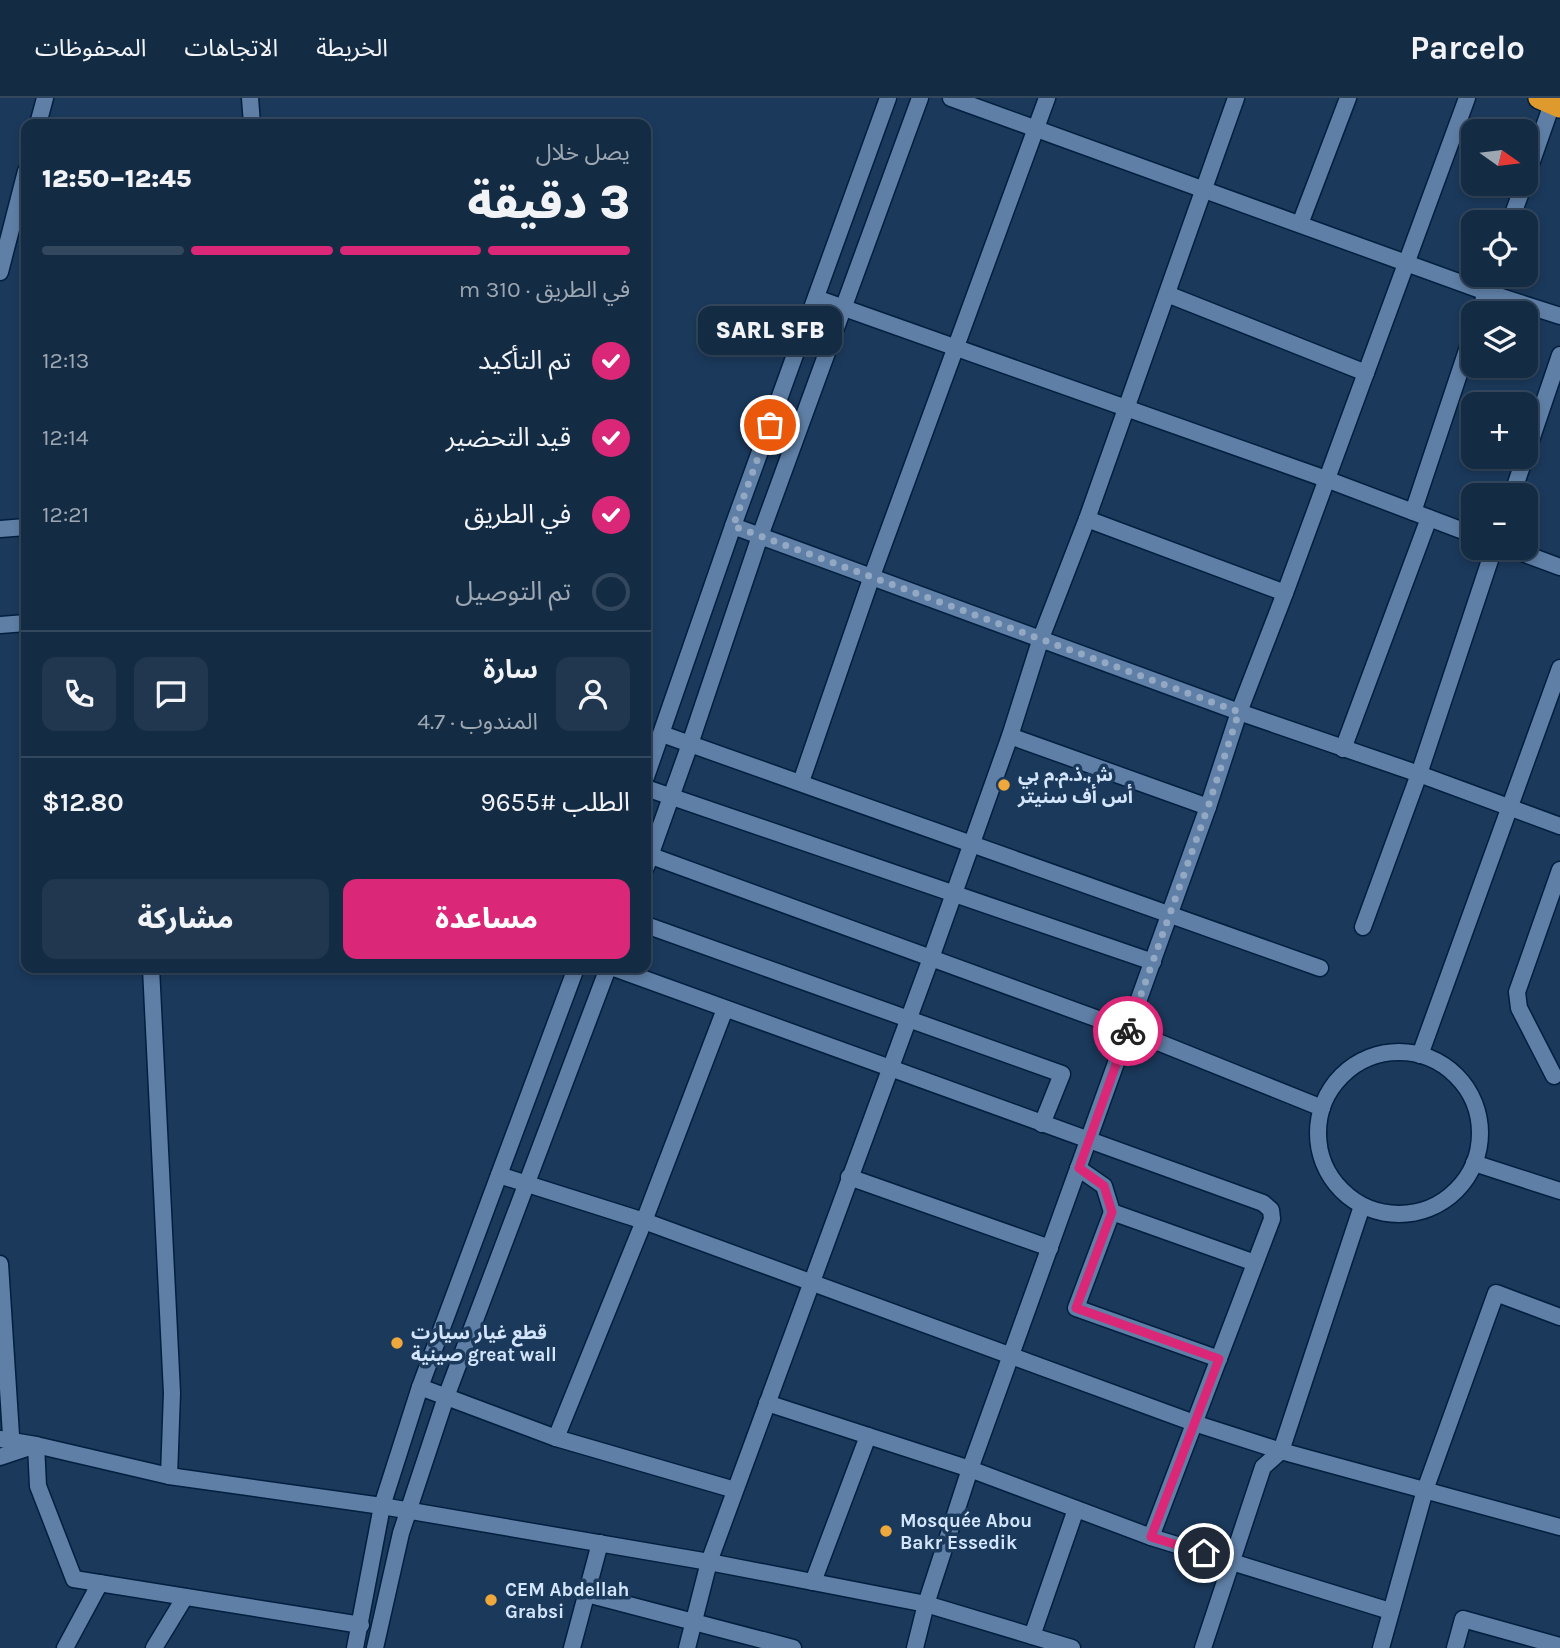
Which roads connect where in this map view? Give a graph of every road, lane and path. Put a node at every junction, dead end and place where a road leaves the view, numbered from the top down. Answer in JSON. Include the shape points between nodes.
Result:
{"nodes":[{"id":1,"x":45,"y":98,"type":"edge"},
{"id":2,"x":250,"y":98,"type":"edge"},
{"id":3,"x":888,"y":98,"type":"edge"},
{"id":4,"x":920,"y":98,"type":"edge"},
{"id":5,"x":951,"y":98,"type":"edge"},
{"id":6,"x":1047,"y":98,"type":"edge"},
{"id":7,"x":1237,"y":98,"type":"edge"},
{"id":8,"x":1348,"y":98,"type":"edge"},
{"id":9,"x":1467,"y":98,"type":"edge"},
{"id":10,"x":1550,"y":103,"type":"edge"},
{"id":11,"x":39,"y":119,"type":"edge"},
{"id":12,"x":252,"y":119,"type":"edge"},
{"id":13,"x":1036,"y":129,"type":"junction"},
{"id":14,"x":1538,"y":140,"type":"edge"},
{"id":15,"x":1204,"y":189,"type":"junction"},
{"id":16,"x":21,"y":190,"type":"edge"},
{"id":17,"x":1300,"y":224,"type":"junction"},
{"id":18,"x":1407,"y":262,"type":"junction"},
{"id":19,"x":0,"y":272,"type":"edge"},
{"id":20,"x":1488,"y":287,"type":"edge"},
{"id":21,"x":1486,"y":292,"type":"junction"},
{"id":22,"x":1167,"y":294,"type":"junction"},
{"id":23,"x":816,"y":298,"type":"junction"},
{"id":24,"x":1483,"y":301,"type":"edge"},
{"id":25,"x":844,"y":308,"type":"junction"},
{"id":26,"x":1560,"y":316,"type":"edge"},
{"id":27,"x":957,"y":348,"type":"junction"},
{"id":28,"x":1560,"y":355,"type":"edge"},
{"id":29,"x":1461,"y":368,"type":"edge"},
{"id":30,"x":1366,"y":373,"type":"junction"},
{"id":31,"x":1126,"y":409,"type":"junction"},
{"id":32,"x":1538,"y":420,"type":"edge"},
{"id":33,"x":1326,"y":479,"type":"junction"},
{"id":34,"x":1413,"y":512,"type":"junction"},
{"id":35,"x":1429,"y":518,"type":"junction"},
{"id":36,"x":1087,"y":519,"type":"junction"},
{"id":37,"x":733,"y":526,"type":"junction"},
{"id":38,"x":21,"y":527,"type":"edge"},
{"id":39,"x":0,"y":529,"type":"edge"},
{"id":40,"x":1461,"y":530,"type":"edge"},
{"id":41,"x":760,"y":536,"type":"junction"},
{"id":42,"x":1538,"y":559,"type":"edge"},
{"id":43,"x":1490,"y":560,"type":"edge"},
{"id":44,"x":1560,"y":567,"type":"edge"},
{"id":45,"x":872,"y":576,"type":"junction"},
{"id":46,"x":1285,"y":593,"type":"junction"},
{"id":47,"x":21,"y":623,"type":"edge"},
{"id":48,"x":0,"y":625,"type":"edge"},
{"id":49,"x":1041,"y":638,"type":"junction"},
{"id":50,"x":1560,"y":668,"type":"edge"},
{"id":51,"x":1239,"y":712,"type":"junction"},
{"id":52,"x":662,"y":734,"type":"junction"},
{"id":53,"x":1010,"y":736,"type":"junction"},
{"id":54,"x":690,"y":744,"type":"junction"},
{"id":55,"x":1343,"y":749,"type":"junction"},
{"id":56,"x":651,"y":764,"type":"edge"},
{"id":57,"x":1419,"y":774,"type":"junction"},
{"id":58,"x":801,"y":782,"type":"junction"},
{"id":59,"x":651,"y":790,"type":"edge"},
{"id":60,"x":671,"y":797,"type":"junction"},
{"id":61,"x":1208,"y":807,"type":"junction"},
{"id":62,"x":1508,"y":808,"type":"junction"},
{"id":63,"x":1560,"y":826,"type":"edge"},
{"id":64,"x":971,"y":844,"type":"junction"},
{"id":65,"x":651,"y":849,"type":"edge"},
{"id":66,"x":651,"y":860,"type":"edge"},
{"id":67,"x":1559,"y":878,"type":"edge"},
{"id":68,"x":953,"y":894,"type":"junction"},
{"id":69,"x":1170,"y":915,"type":"junction"},
{"id":70,"x":1363,"y":927,"type":"dead end"},
{"id":71,"x":651,"y":928,"type":"edge"},
{"id":72,"x":930,"y":958,"type":"junction"},
{"id":73,"x":1153,"y":962,"type":"junction"},
{"id":74,"x":1320,"y":968,"type":"dead end"},
{"id":75,"x":151,"y":973,"type":"edge"},
{"id":76,"x":574,"y":973,"type":"edge"},
{"id":77,"x":606,"y":973,"type":"edge"},
{"id":78,"x":628,"y":973,"type":"edge"},
{"id":79,"x":725,"y":1009,"type":"junction"},
{"id":80,"x":908,"y":1021,"type":"junction"},
{"id":81,"x":1128,"y":1030,"type":"junction"},
{"id":82,"x":1420,"y":1055,"type":"junction"},
{"id":83,"x":1560,"y":1059,"type":"edge"},
{"id":84,"x":890,"y":1069,"type":"junction"},
{"id":85,"x":1557,"y":1077,"type":"edge"},
{"id":86,"x":1322,"y":1108,"type":"junction"},
{"id":87,"x":1042,"y":1124,"type":"junction"},
{"id":88,"x":1088,"y":1141,"type":"junction"},
{"id":89,"x":1474,"y":1163,"type":"junction"},
{"id":90,"x":1079,"y":1168,"type":"junction"},
{"id":91,"x":499,"y":1175,"type":"junction"},
{"id":92,"x":849,"y":1177,"type":"junction"},
{"id":93,"x":528,"y":1184,"type":"junction"},
{"id":94,"x":1560,"y":1191,"type":"edge"},
{"id":95,"x":1362,"y":1206,"type":"junction"},
{"id":96,"x":1112,"y":1212,"type":"junction"},
{"id":97,"x":644,"y":1221,"type":"junction"},
{"id":98,"x":1050,"y":1248,"type":"junction"},
{"id":99,"x":1255,"y":1263,"type":"junction"},
{"id":100,"x":0,"y":1264,"type":"edge"},
{"id":101,"x":812,"y":1281,"type":"junction"},
{"id":102,"x":1560,"y":1318,"type":"edge"},
{"id":103,"x":1011,"y":1355,"type":"junction"},
{"id":104,"x":1219,"y":1359,"type":"junction"},
{"id":105,"x":420,"y":1387,"type":"junction"},
{"id":106,"x":446,"y":1397,"type":"junction"},
{"id":107,"x":767,"y":1403,"type":"junction"},
{"id":108,"x":1194,"y":1423,"type":"junction"},
{"id":109,"x":868,"y":1436,"type":"junction"},
{"id":110,"x":556,"y":1438,"type":"junction"},
{"id":111,"x":36,"y":1445,"type":"junction"},
{"id":112,"x":6,"y":1448,"type":"edge"},
{"id":113,"x":1282,"y":1451,"type":"junction"},
{"id":114,"x":970,"y":1469,"type":"junction"},
{"id":115,"x":169,"y":1476,"type":"junction"},
{"id":116,"x":735,"y":1490,"type":"junction"},
{"id":117,"x":1425,"y":1490,"type":"junction"},
{"id":118,"x":382,"y":1506,"type":"junction"},
{"id":119,"x":1076,"y":1509,"type":"junction"},
{"id":120,"x":408,"y":1511,"type":"junction"},
{"id":121,"x":1560,"y":1527,"type":"edge"},
{"id":122,"x":1151,"y":1537,"type":"junction"},
{"id":123,"x":600,"y":1543,"type":"junction"},
{"id":124,"x":1230,"y":1561,"type":"junction"},
{"id":125,"x":709,"y":1562,"type":"junction"},
{"id":126,"x":813,"y":1582,"type":"junction"},
{"id":127,"x":100,"y":1583,"type":"junction"},
{"id":128,"x":587,"y":1594,"type":"junction"},
{"id":129,"x":185,"y":1597,"type":"junction"},
{"id":130,"x":926,"y":1604,"type":"junction"},
{"id":131,"x":1390,"y":1611,"type":"junction"},
{"id":132,"x":694,"y":1621,"type":"junction"},
{"id":133,"x":361,"y":1625,"type":"junction"},
{"id":134,"x":1032,"y":1636,"type":"junction"},
{"id":135,"x":1531,"y":1643,"type":"edge"},
{"id":136,"x":1560,"y":1646,"type":"edge"},
{"id":137,"x":65,"y":1648,"type":"edge"},
{"id":138,"x":154,"y":1648,"type":"edge"},
{"id":139,"x":355,"y":1648,"type":"edge"},
{"id":140,"x":375,"y":1648,"type":"edge"},
{"id":141,"x":572,"y":1648,"type":"edge"},
{"id":142,"x":687,"y":1648,"type":"edge"},
{"id":143,"x":793,"y":1648,"type":"edge"},
{"id":144,"x":915,"y":1648,"type":"edge"},
{"id":145,"x":1072,"y":1648,"type":"edge"},
{"id":146,"x":1203,"y":1648,"type":"edge"},
{"id":147,"x":1381,"y":1648,"type":"edge"},
{"id":148,"x":1455,"y":1648,"type":"edge"}],
"edges":[{"from":1,"to":11,"type":"street"},
{"from":2,"to":12,"type":"street"},
{"from":3,"to":23,"type":"street"},
{"from":4,"to":25,"type":"street"},
{"from":5,"to":13,"type":"street"},
{"from":6,"to":13,"type":"street"},
{"from":7,"to":15,"type":"street"},
{"from":8,"to":17,"type":"street"},
{"from":9,"to":18,"type":"street"},
{"from":10,"to":14,"type":"street"},
{"from":13,"to":15,"type":"street"},
{"from":13,"to":27,"type":"street"},
{"from":15,"to":17,"type":"street"},
{"from":15,"to":22,"type":"street"},
{"from":16,"to":19,"type":"street"},
{"from":17,"to":18,"type":"street"},
{"from":18,"to":21,"type":"street"},
{"from":18,"to":30,"type":"street"},
{"from":20,"to":21,"type":"street"},
{"from":21,"to":24,"type":"street"},
{"from":21,"to":26,"type":"street"},
{"from":22,"to":30,"type":"street"},
{"from":22,"to":31,"type":"street"},
{"from":23,"to":25,"type":"street"},
{"from":23,"to":37,"type":"street"},
{"from":25,"to":27,"type":"street"},
{"from":25,"to":41,"type":"street"},
{"from":27,"to":31,"type":"street"},
{"from":27,"to":45,"type":"street"},
{"from":28,"to":32,"type":"street"},
{"from":29,"to":34,"type":"street"},
{"from":30,"to":33,"type":"street"},
{"from":31,"to":33,"type":"street"},
{"from":31,"to":36,"type":"street"},
{"from":33,"to":34,"type":"street"},
{"from":33,"to":46,"type":"street"},
{"from":34,"to":35,"type":"street"},
{"from":35,"to":40,"type":"street"},
{"from":35,"to":55,"type":"street"},
{"from":36,"to":46,"type":"street"},
{"from":36,"to":49,"type":"street"},
{"from":37,"to":41,"type":"street"},
{"from":37,"to":52,"type":"street"},
{"from":38,"to":39,"type":"street"},
{"from":41,"to":45,"type":"street"},
{"from":41,"to":54,"type":"street"},
{"from":42,"to":44,"type":"street"},
{"from":43,"to":57,"type":"street"},
{"from":45,"to":49,"type":"street"},
{"from":45,"to":58,"type":"street"},
{"from":46,"to":51,"type":"street"},
{"from":47,"to":48,"type":"street"},
{"from":49,"to":51,"type":"street"},
{"from":49,"to":53,"type":"street"},
{"from":50,"to":62,"type":"street"},
{"from":51,"to":55,"type":"street"},
{"from":51,"to":61,"type":"street"},
{"from":52,"to":54,"type":"street"},
{"from":52,"to":56,"type":"street"},
{"from":53,"to":61,"type":"street"},
{"from":53,"to":64,"type":"street"},
{"from":54,"to":58,"type":"street"},
{"from":54,"to":60,"type":"street"},
{"from":55,"to":57,"type":"street"},
{"from":57,"to":62,"type":"street"},
{"from":57,"to":70,"type":"street"},
{"from":58,"to":64,"type":"street"},
{"from":59,"to":60,"type":"street"},
{"from":60,"to":65,"type":"street"},
{"from":60,"to":68,"type":"street"},
{"from":61,"to":69,"type":"street"},
{"from":62,"to":63,"type":"street"},
{"from":62,"to":82,"type":"street"},
{"from":64,"to":68,"type":"street"},
{"from":64,"to":69,"type":"street"},
{"from":66,"to":72,"type":"street"},
{"from":67,"to":85,"type":"street","via":[[1517,992],[1519,1007]]},
{"from":68,"to":72,"type":"street"},
{"from":68,"to":73,"type":"street"},
{"from":69,"to":73,"type":"street"},
{"from":69,"to":74,"type":"street"},
{"from":71,"to":80,"type":"street"},
{"from":72,"to":80,"type":"street"},
{"from":72,"to":81,"type":"street"},
{"from":73,"to":81,"type":"street"},
{"from":75,"to":115,"type":"street","via":[[172,1393]]},
{"from":76,"to":91,"type":"street"},
{"from":77,"to":93,"type":"street"},
{"from":78,"to":79,"type":"street"},
{"from":79,"to":84,"type":"street"},
{"from":79,"to":97,"type":"street"},
{"from":80,"to":84,"type":"street"},
{"from":80,"to":87,"type":"street","via":[[1062,1074]]},
{"from":81,"to":86,"type":"street"},
{"from":81,"to":88,"type":"street"},
{"from":82,"to":86,"type":"street","via":[[1379,1054],[1360,1062],[1331,1089]]},
{"from":82,"to":89,"type":"street","via":[[1453,1074],[1475,1106],[1479,1144]]},
{"from":83,"to":85,"type":"street"},
{"from":84,"to":87,"type":"street"},
{"from":84,"to":92,"type":"street"},
{"from":86,"to":95,"type":"street","via":[[1318,1136],[1324,1164],[1333,1181]]},
{"from":87,"to":88,"type":"street"},
{"from":88,"to":90,"type":"street"},
{"from":88,"to":99,"type":"street","via":[[1263,1203],[1271,1210],[1272,1219]]},
{"from":89,"to":94,"type":"street"},
{"from":89,"to":95,"type":"street","via":[[1452,1194],[1427,1209],[1399,1214]]},
{"from":90,"to":96,"type":"street","via":[[1104,1186]]},
{"from":90,"to":98,"type":"street"},
{"from":91,"to":93,"type":"street"},
{"from":91,"to":105,"type":"street"},
{"from":92,"to":98,"type":"street"},
{"from":92,"to":101,"type":"street"},
{"from":93,"to":97,"type":"street"},
{"from":93,"to":106,"type":"street"},
{"from":95,"to":113,"type":"street"},
{"from":96,"to":99,"type":"street"},
{"from":96,"to":104,"type":"street","via":[[1076,1308]]},
{"from":97,"to":101,"type":"street"},
{"from":97,"to":110,"type":"street"},
{"from":98,"to":103,"type":"street"},
{"from":99,"to":104,"type":"street"},
{"from":100,"to":112,"type":"street"},
{"from":101,"to":103,"type":"street"},
{"from":101,"to":107,"type":"street"},
{"from":102,"to":117,"type":"street","via":[[1496,1293]]},
{"from":103,"to":108,"type":"street"},
{"from":103,"to":114,"type":"street"},
{"from":104,"to":108,"type":"street"},
{"from":105,"to":106,"type":"street"},
{"from":105,"to":118,"type":"street"},
{"from":106,"to":110,"type":"street"},
{"from":106,"to":120,"type":"street"},
{"from":107,"to":109,"type":"street"},
{"from":107,"to":116,"type":"street"},
{"from":108,"to":113,"type":"street"},
{"from":108,"to":122,"type":"street"},
{"from":109,"to":114,"type":"street"},
{"from":109,"to":126,"type":"street"},
{"from":110,"to":116,"type":"street"},
{"from":111,"to":112,"type":"street"},
{"from":111,"to":115,"type":"street"},
{"from":111,"to":127,"type":"street","via":[[38,1486],[74,1579]]},
{"from":113,"to":117,"type":"street"},
{"from":113,"to":124,"type":"street","via":[[1262,1467]]},
{"from":114,"to":119,"type":"street"},
{"from":114,"to":130,"type":"street"},
{"from":115,"to":118,"type":"street"},
{"from":116,"to":125,"type":"street"},
{"from":117,"to":121,"type":"street"},
{"from":117,"to":131,"type":"street"},
{"from":118,"to":120,"type":"street"},
{"from":118,"to":133,"type":"street"},
{"from":119,"to":122,"type":"street"},
{"from":119,"to":134,"type":"street"},
{"from":120,"to":123,"type":"street"},
{"from":120,"to":140,"type":"street"},
{"from":122,"to":124,"type":"street"},
{"from":123,"to":125,"type":"street"},
{"from":123,"to":128,"type":"street"},
{"from":124,"to":131,"type":"street"},
{"from":124,"to":146,"type":"street"},
{"from":125,"to":126,"type":"street"},
{"from":125,"to":132,"type":"street"},
{"from":126,"to":130,"type":"street"},
{"from":127,"to":129,"type":"street"},
{"from":127,"to":137,"type":"street"},
{"from":128,"to":132,"type":"street"},
{"from":128,"to":141,"type":"street"},
{"from":129,"to":133,"type":"street"},
{"from":129,"to":138,"type":"street"},
{"from":130,"to":134,"type":"street"},
{"from":130,"to":144,"type":"street"},
{"from":131,"to":147,"type":"street"},
{"from":132,"to":142,"type":"street"},
{"from":132,"to":143,"type":"street"},
{"from":133,"to":139,"type":"street"},
{"from":134,"to":145,"type":"street"},
{"from":135,"to":136,"type":"street"},
{"from":135,"to":148,"type":"street","via":[[1463,1619]]}]}
